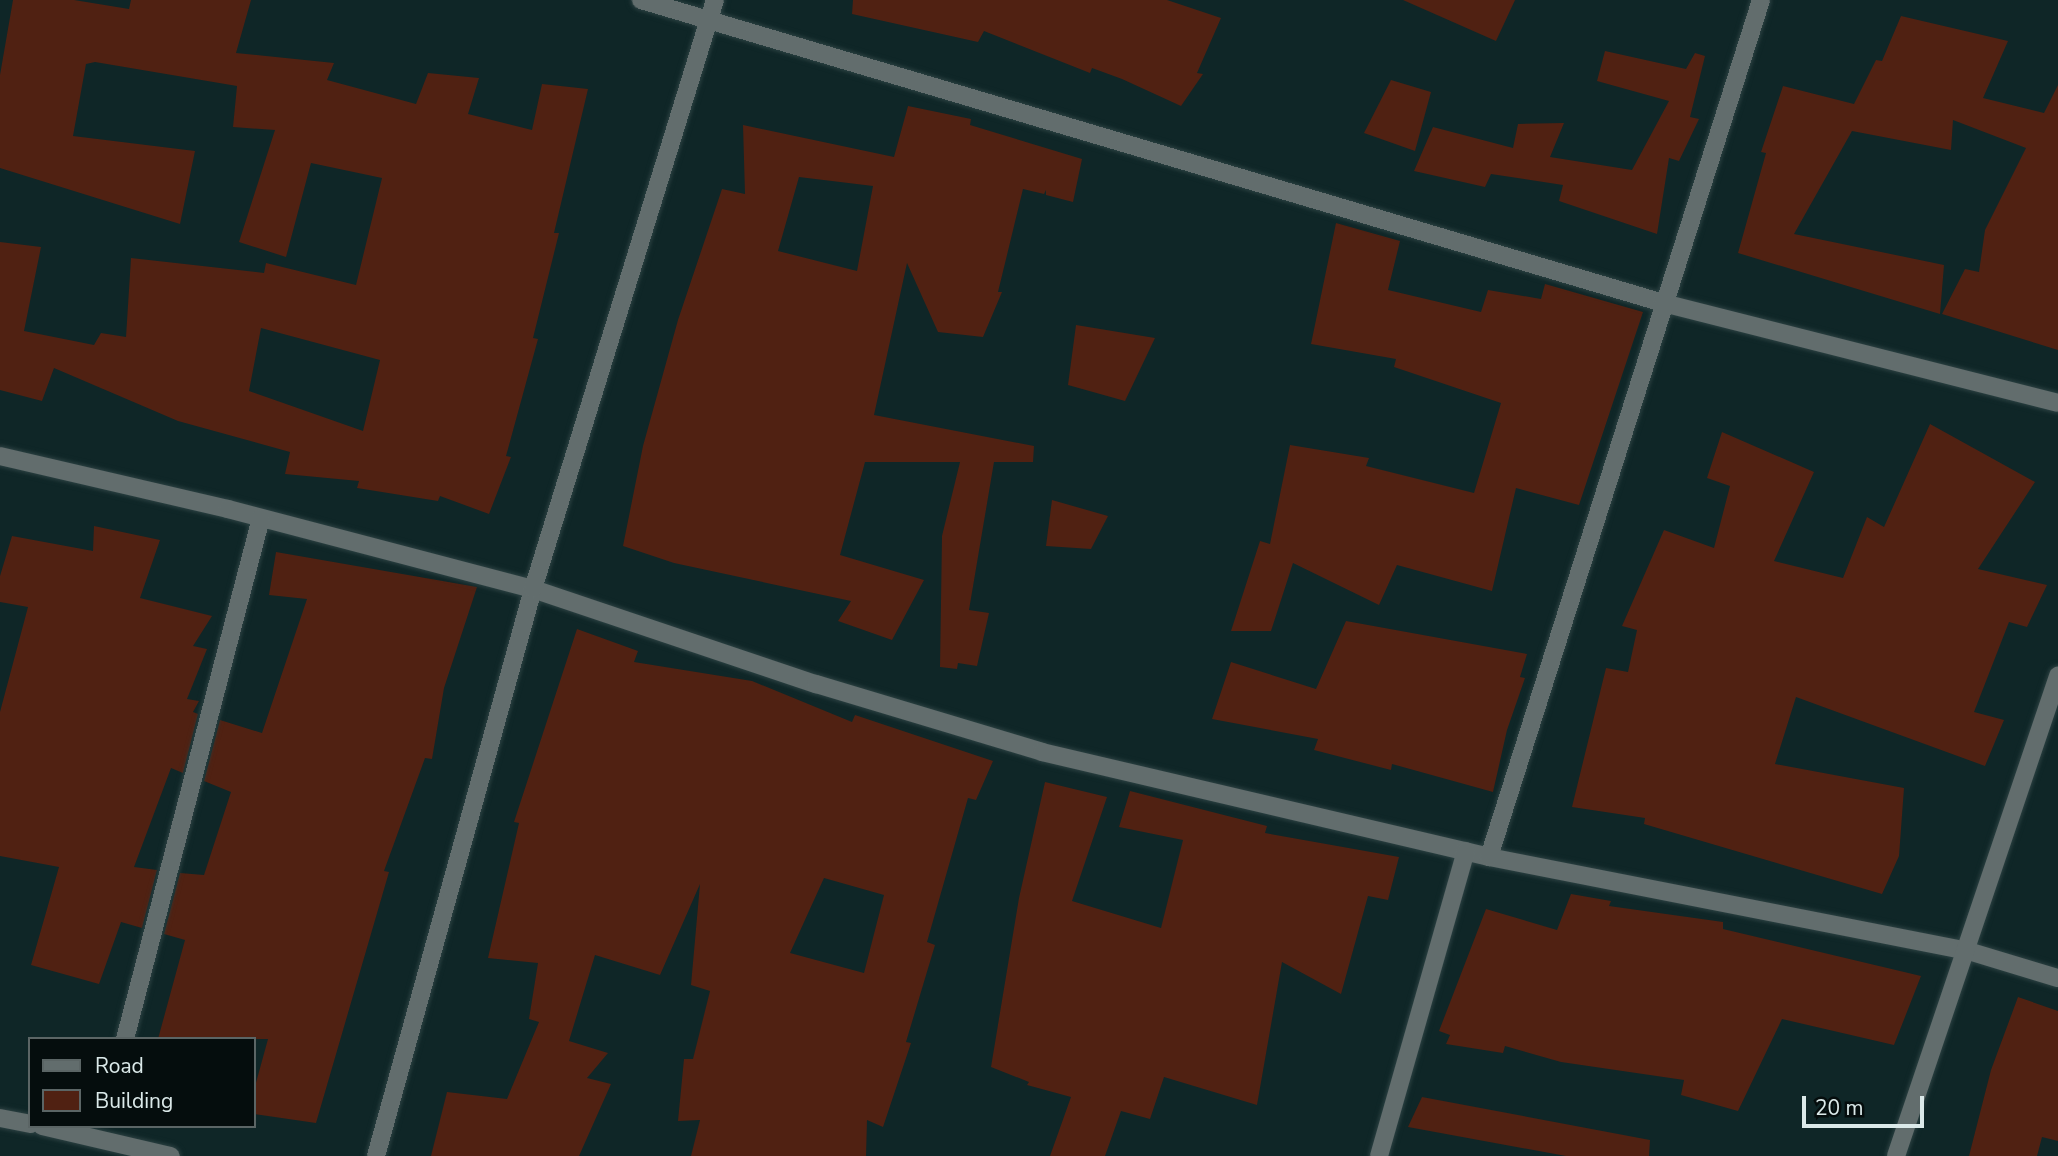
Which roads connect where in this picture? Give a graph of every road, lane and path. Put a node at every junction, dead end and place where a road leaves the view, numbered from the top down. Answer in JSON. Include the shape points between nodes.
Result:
{"nodes":[{"id":1,"x":641,"y":0,"type":"edge"},
{"id":2,"x":715,"y":0,"type":"edge"},
{"id":3,"x":1761,"y":0,"type":"edge"},
{"id":4,"x":708,"y":22,"type":"junction"},
{"id":5,"x":1663,"y":303,"type":"junction"},
{"id":6,"x":2058,"y":403,"type":"edge"},
{"id":7,"x":0,"y":456,"type":"edge"},
{"id":8,"x":261,"y":518,"type":"junction"},
{"id":9,"x":533,"y":589,"type":"junction"},
{"id":10,"x":2058,"y":676,"type":"edge"},
{"id":11,"x":1466,"y":851,"type":"junction"},
{"id":12,"x":1489,"y":857,"type":"junction"},
{"id":13,"x":1965,"y":950,"type":"junction"},
{"id":14,"x":2058,"y":978,"type":"edge"},
{"id":15,"x":126,"y":1037,"type":"edge"},
{"id":16,"x":0,"y":1118,"type":"edge"},
{"id":17,"x":28,"y":1124,"type":"edge"},
{"id":18,"x":62,"y":1128,"type":"edge"},
{"id":19,"x":101,"y":1132,"type":"edge"},
{"id":20,"x":95,"y":1156,"type":"edge"},
{"id":21,"x":171,"y":1156,"type":"edge"},
{"id":22,"x":376,"y":1156,"type":"edge"},
{"id":23,"x":1379,"y":1156,"type":"edge"},
{"id":24,"x":1896,"y":1156,"type":"edge"}],
"edges":[{"from":1,"to":4,"type":"street"},
{"from":2,"to":4,"type":"street"},
{"from":3,"to":5,"type":"street"},
{"from":4,"to":5,"type":"street","via":[[1247,176]]},
{"from":4,"to":9,"type":"street"},
{"from":5,"to":6,"type":"street"},
{"from":5,"to":12,"type":"street"},
{"from":7,"to":8,"type":"street"},
{"from":8,"to":9,"type":"street"},
{"from":8,"to":15,"type":"street"},
{"from":9,"to":11,"type":"street","via":[[816,684],[1042,752]]},
{"from":9,"to":22,"type":"street"},
{"from":10,"to":13,"type":"street"},
{"from":11,"to":12,"type":"street"},
{"from":11,"to":23,"type":"street"},
{"from":12,"to":13,"type":"street"},
{"from":13,"to":14,"type":"street"},
{"from":13,"to":24,"type":"street"},
{"from":16,"to":17,"type":"street"},
{"from":18,"to":19,"type":"street"},
{"from":19,"to":20,"type":"street"},
{"from":19,"to":21,"type":"street"}]}
